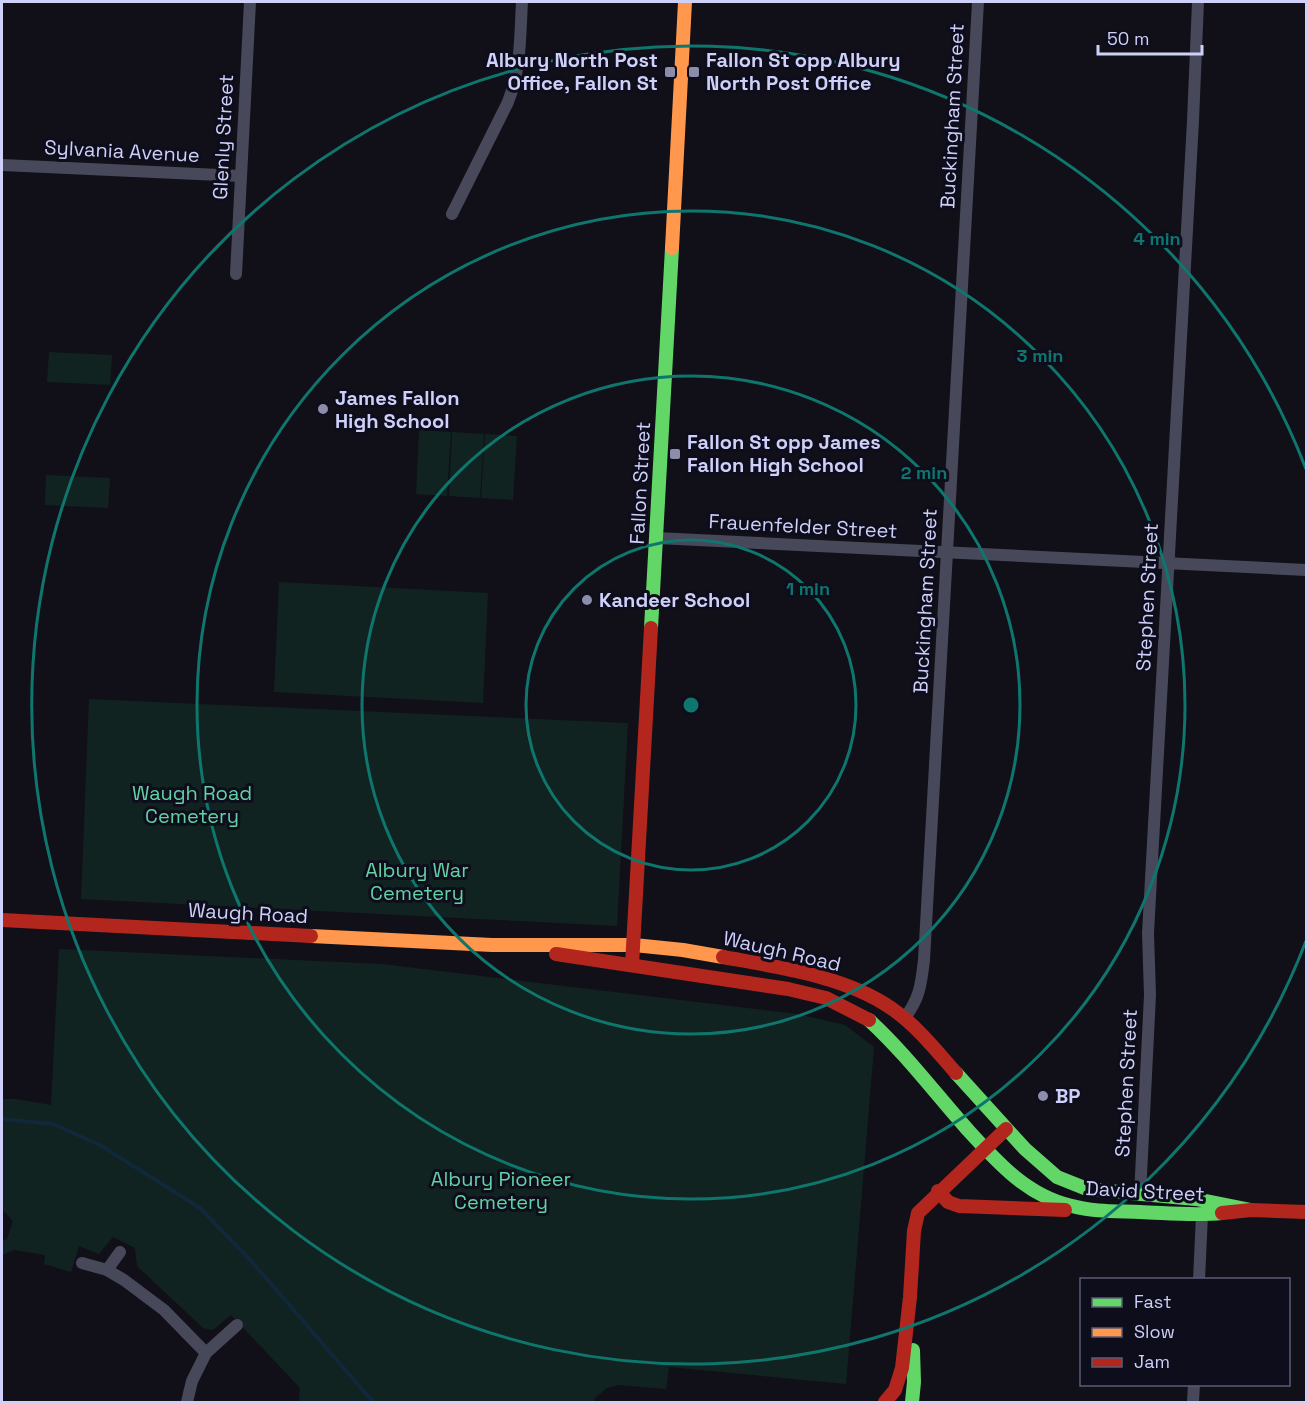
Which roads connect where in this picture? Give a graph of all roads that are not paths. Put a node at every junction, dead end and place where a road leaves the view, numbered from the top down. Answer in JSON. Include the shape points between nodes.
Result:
{"nodes":[{"id":1,"x":250,"y":2,"type":"edge"},
{"id":2,"x":522,"y":2,"type":"edge"},
{"id":3,"x":685,"y":2,"type":"edge"},
{"id":4,"x":978,"y":2,"type":"edge"},
{"id":5,"x":1198,"y":2,"type":"edge"},
{"id":6,"x":2,"y":165,"type":"edge"},
{"id":7,"x":241,"y":176,"type":"junction"},
{"id":8,"x":452,"y":214,"type":"dead end"},
{"id":9,"x":236,"y":273,"type":"dead end"},
{"id":10,"x":657,"y":538,"type":"junction"},
{"id":11,"x":948,"y":552,"type":"junction"},
{"id":12,"x":1168,"y":562,"type":"junction"},
{"id":13,"x":1306,"y":570,"type":"edge"},
{"id":14,"x":2,"y":920,"type":"edge"},
{"id":15,"x":492,"y":945,"type":"junction"},
{"id":16,"x":634,"y":945,"type":"junction"},
{"id":17,"x":632,"y":965,"type":"junction"},
{"id":18,"x":904,"y":1019,"type":"junction"},
{"id":19,"x":1006,"y":1129,"type":"junction"},
{"id":20,"x":985,"y":1148,"type":"junction"},
{"id":21,"x":938,"y":1191,"type":"junction"},
{"id":22,"x":1140,"y":1196,"type":"junction"},
{"id":23,"x":1091,"y":1210,"type":"junction"},
{"id":24,"x":1251,"y":1210,"type":"junction"},
{"id":25,"x":1306,"y":1212,"type":"edge"},
{"id":26,"x":1202,"y":1215,"type":"junction"},
{"id":27,"x":120,"y":1252,"type":"dead end"},
{"id":28,"x":82,"y":1263,"type":"dead end"},
{"id":29,"x":107,"y":1270,"type":"junction"},
{"id":30,"x":1199,"y":1278,"type":"edge"},
{"id":31,"x":910,"y":1297,"type":"junction"},
{"id":32,"x":237,"y":1325,"type":"dead end"},
{"id":33,"x":206,"y":1353,"type":"junction"},
{"id":34,"x":1194,"y":1386,"type":"edge"},
{"id":35,"x":187,"y":1402,"type":"edge"},
{"id":36,"x":885,"y":1402,"type":"edge"},
{"id":37,"x":912,"y":1402,"type":"edge"},
{"id":38,"x":1193,"y":1402,"type":"edge"}],
"edges":[{"from":1,"to":7,"type":"street","name":"Glenly Street"},
{"from":2,"to":8,"type":"street","via":[[516,84]]},
{"from":3,"to":10,"type":"main road","name":"Fallon Street"},
{"from":4,"to":11,"type":"street","name":"Buckingham Street"},
{"from":5,"to":12,"type":"street","name":"Stephen Street"},
{"from":6,"to":7,"type":"street","name":"Sylvania Avenue"},
{"from":7,"to":9,"type":"street","name":"Glenly Street"},
{"from":10,"to":11,"type":"street","name":"Frauenfelder Street"},
{"from":10,"to":16,"type":"main road","name":"Fallon Street"},
{"from":11,"to":12,"type":"street","name":"Frauenfelder Street"},
{"from":11,"to":18,"type":"street","name":"Buckingham Street","via":[[924,960],[915,1004]]},
{"from":12,"to":13,"type":"street","name":"Frauenfelder Street"},
{"from":12,"to":22,"type":"street","name":"Stephen Street","via":[[1148,933],[1150,995]]},
{"from":14,"to":15,"type":"main road","name":"Waugh Road"},
{"from":15,"to":16,"type":"main road","name":"Waugh Road"},
{"from":15,"to":17,"type":"main road","name":"Waugh Road"},
{"from":16,"to":17,"type":"main road","name":"Fallon Street"},
{"from":16,"to":18,"type":"main road","name":"Waugh Road","via":[[798,971],[877,1000]]},
{"from":17,"to":20,"type":"main road","name":"Waugh Road","via":[[788,989],[826,998],[866,1017],[892,1041]]},
{"from":18,"to":19,"type":"main road","name":"Waugh Road"},
{"from":19,"to":20,"type":"main road"},
{"from":19,"to":22,"type":"main road","name":"David Street","via":[[1042,1166],[1073,1184]]},
{"from":20,"to":21,"type":"main road"},
{"from":20,"to":23,"type":"main road","name":"David Street","via":[[1012,1176],[1036,1193]]},
{"from":21,"to":23,"type":"main road","via":[[948,1202],[959,1206]]},
{"from":21,"to":31,"type":"main road","via":[[915,1221]]},
{"from":22,"to":24,"type":"main road","name":"David Street","via":[[1196,1199]]},
{"from":23,"to":26,"type":"main road","name":"David Street"},
{"from":24,"to":25,"type":"main road","name":"David Street"},
{"from":24,"to":26,"type":"main road","name":"David Street"},
{"from":26,"to":30,"type":"street"},
{"from":27,"to":29,"type":"street"},
{"from":28,"to":29,"type":"street"},
{"from":29,"to":33,"type":"street","via":[[164,1310]]},
{"from":31,"to":36,"type":"main road","via":[[900,1377]]},
{"from":31,"to":37,"type":"main road"},
{"from":32,"to":33,"type":"street"},
{"from":33,"to":35,"type":"street"},
{"from":34,"to":38,"type":"street"}]}
